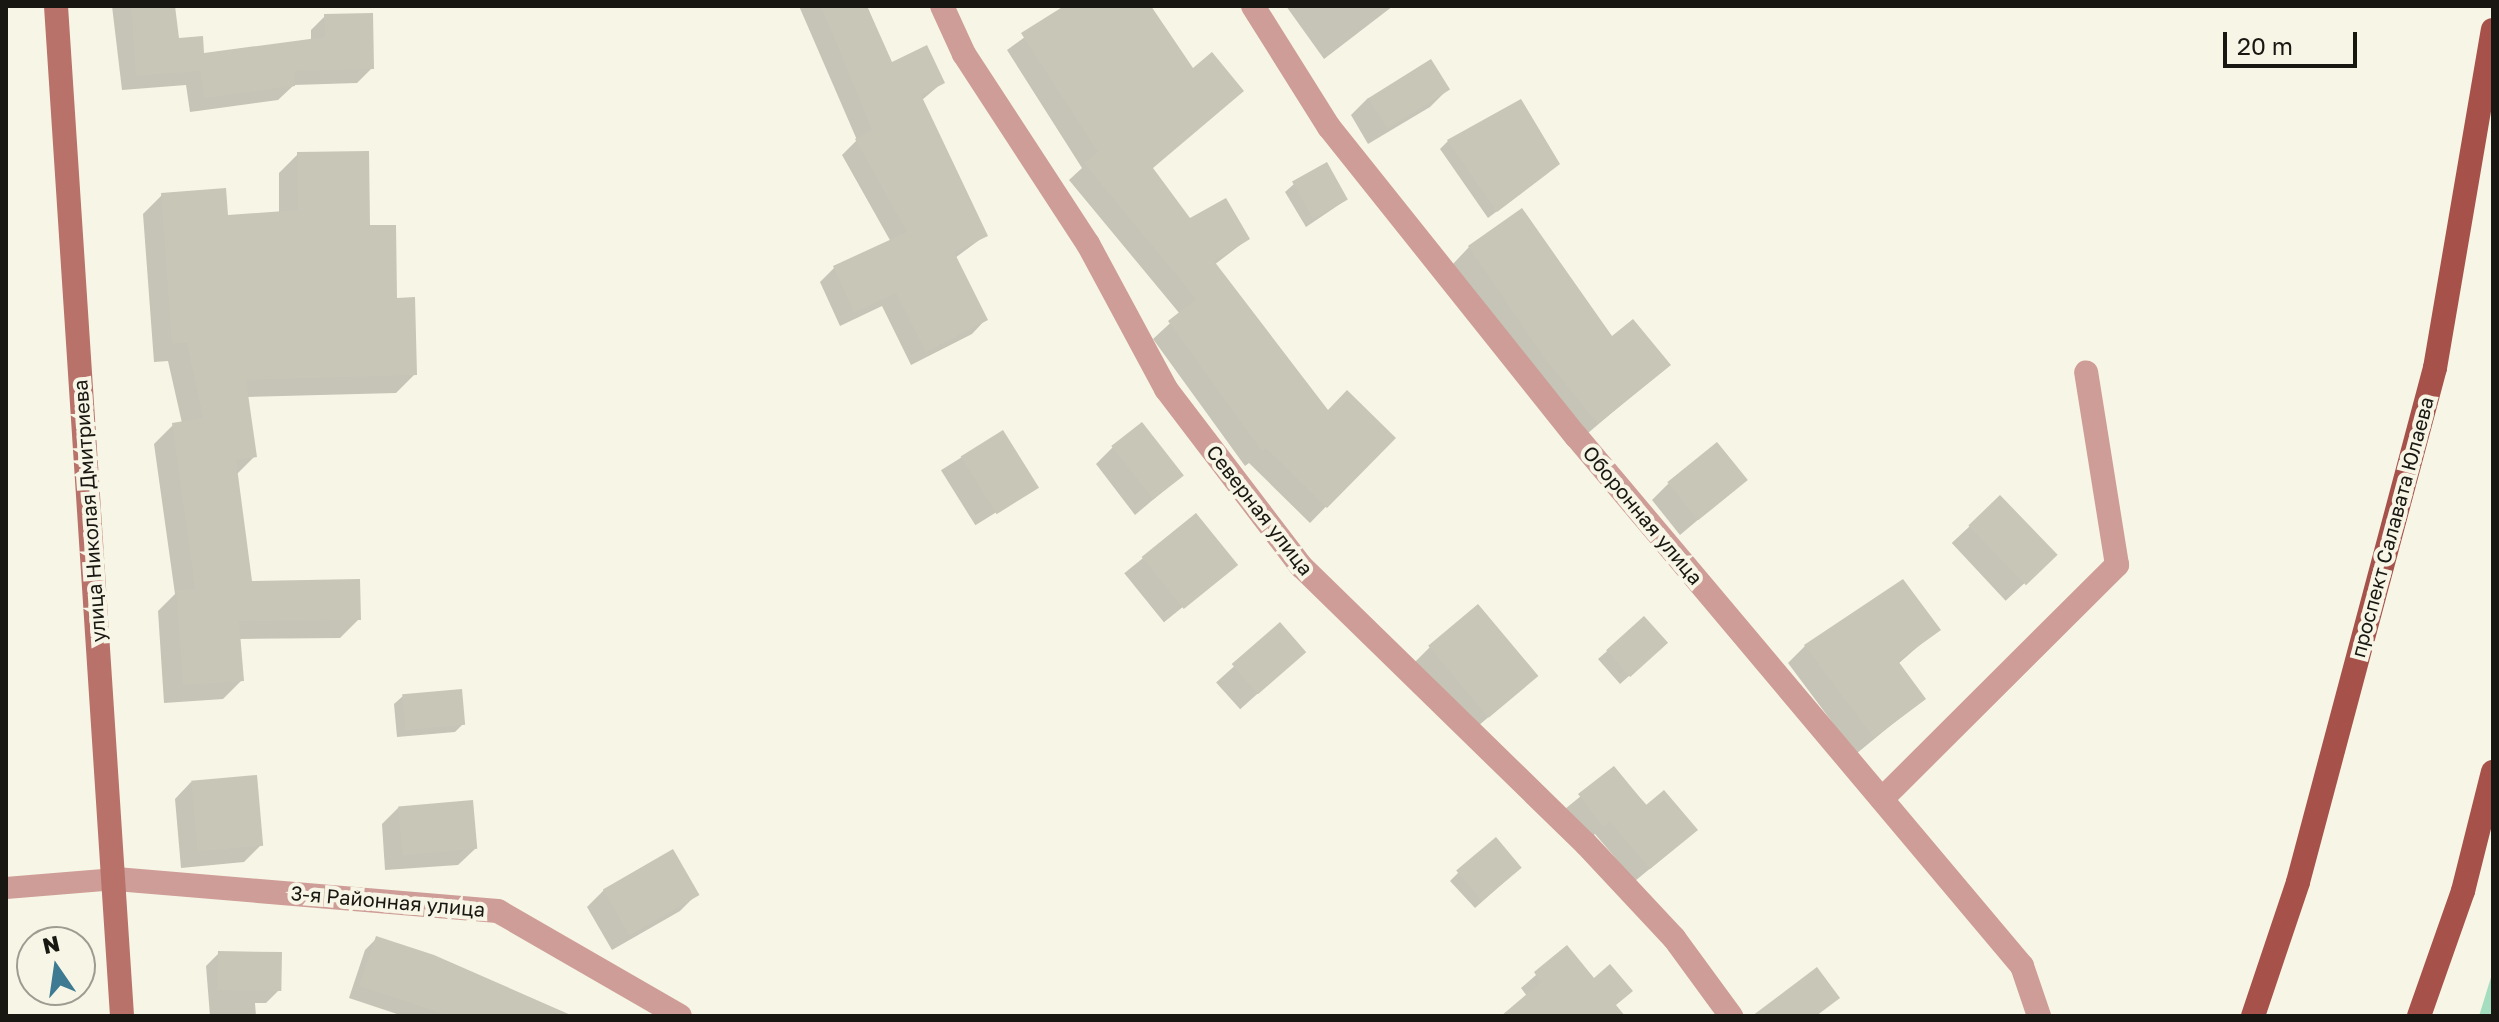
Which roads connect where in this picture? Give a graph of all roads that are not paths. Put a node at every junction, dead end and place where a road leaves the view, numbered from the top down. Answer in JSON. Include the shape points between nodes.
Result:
{"nodes":[{"id":1,"x":56,"y":6,"type":"edge"},
{"id":2,"x":942,"y":6,"type":"edge"},
{"id":3,"x":1253,"y":6,"type":"edge"},
{"id":4,"x":2493,"y":30,"type":"edge"},
{"id":5,"x":2086,"y":372,"type":"dead end"},
{"id":6,"x":2493,"y":772,"type":"edge"},
{"id":7,"x":1882,"y":799,"type":"junction"},
{"id":8,"x":116,"y":879,"type":"junction"},
{"id":9,"x":6,"y":888,"type":"edge"},
{"id":10,"x":122,"y":1016,"type":"edge"},
{"id":11,"x":680,"y":1016,"type":"edge"},
{"id":12,"x":1731,"y":1016,"type":"edge"},
{"id":13,"x":2039,"y":1016,"type":"edge"},
{"id":14,"x":2253,"y":1016,"type":"edge"},
{"id":15,"x":2419,"y":1016,"type":"edge"}],
"edges":[{"from":1,"to":8,"type":"street","name":"улица Николая Дмитриева"},
{"from":2,"to":12,"type":"street","name":"Северная улица","via":[[964,54],[1088,244],[1166,389],[1301,566],[1586,844],[1674,938]]},
{"from":3,"to":7,"type":"street","name":"Оборонная улица","via":[[1329,127],[1576,436]]},
{"from":4,"to":14,"type":"main road","name":"проспект Салавата Юлаева","via":[[2435,368],[2298,882]]},
{"from":5,"to":7,"type":"street","via":[[2117,565]]},
{"from":6,"to":15,"type":"main road","via":[[2463,891]]},
{"from":7,"to":13,"type":"street","name":"Оборонная улица","via":[[2022,966]]},
{"from":8,"to":9,"type":"lane"},
{"from":8,"to":10,"type":"street","name":"улица Николая Дмитриева"},
{"from":8,"to":11,"type":"street","name":"3-я Районная улица","via":[[498,911]]}]}
